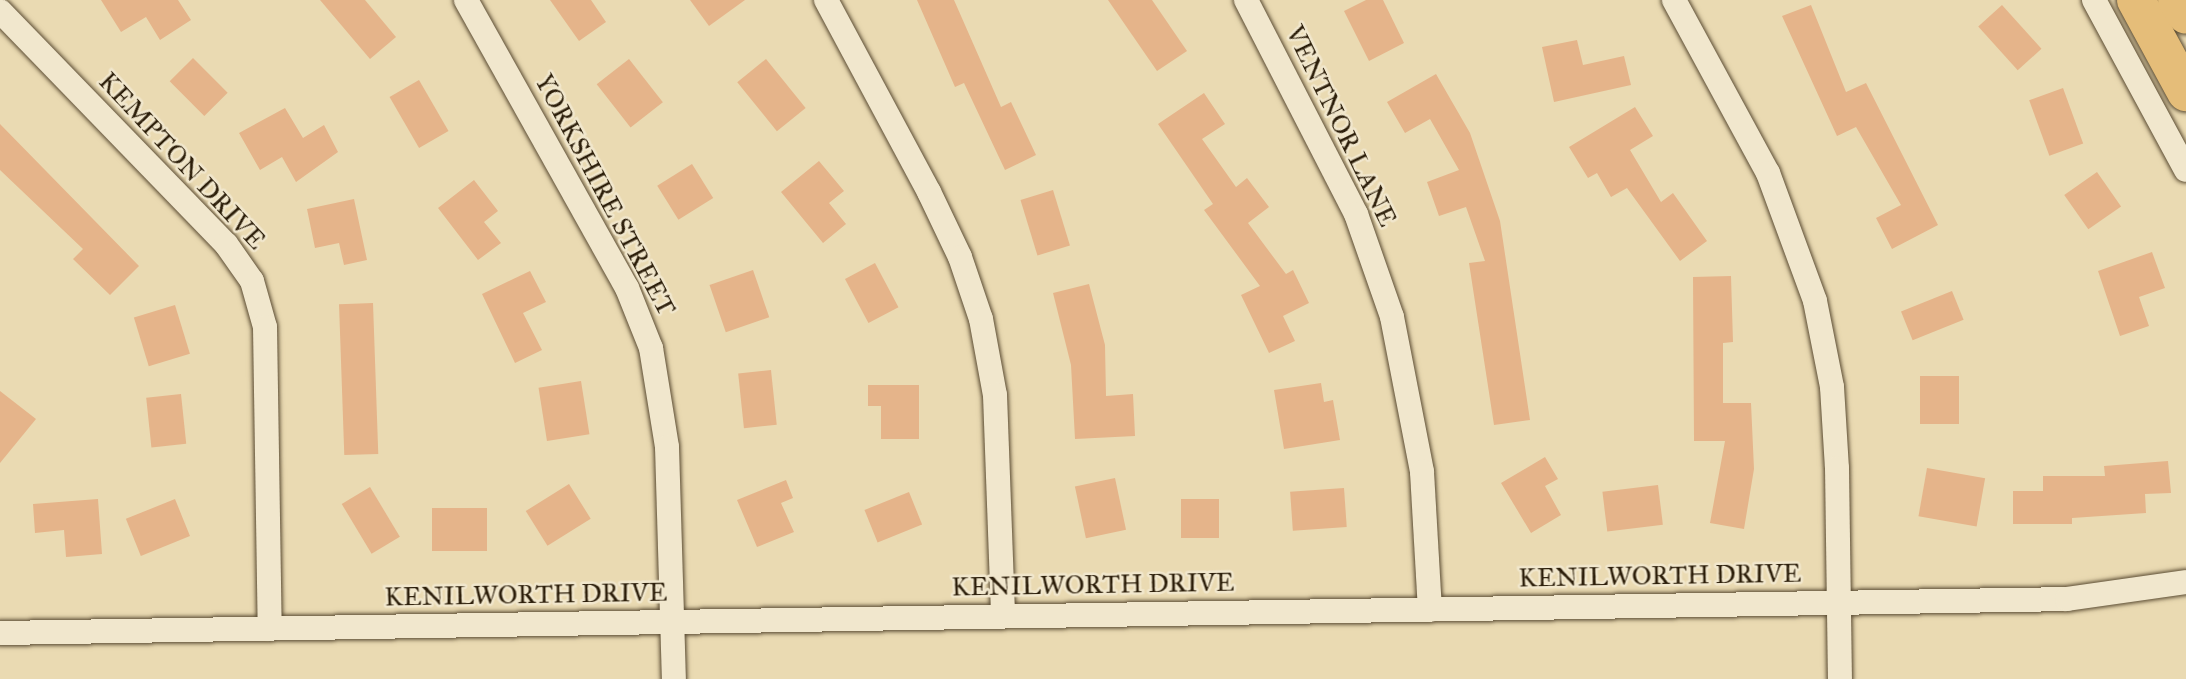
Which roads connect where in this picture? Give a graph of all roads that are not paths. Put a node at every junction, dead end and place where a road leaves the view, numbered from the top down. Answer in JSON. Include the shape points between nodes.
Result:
{"nodes":[{"id":1,"x":466,"y":0,"type":"edge"},
{"id":2,"x":825,"y":0,"type":"edge"},
{"id":3,"x":1246,"y":0,"type":"edge"},
{"id":4,"x":1674,"y":0,"type":"edge"},
{"id":5,"x":2094,"y":0,"type":"edge"},
{"id":6,"x":2136,"y":0,"type":"edge"},
{"id":7,"x":2177,"y":0,"type":"edge"},
{"id":8,"x":0,"y":10,"type":"edge"},
{"id":9,"x":2186,"y":15,"type":"edge"},
{"id":10,"x":2186,"y":92,"type":"edge"},
{"id":11,"x":2186,"y":170,"type":"edge"},
{"id":12,"x":2186,"y":582,"type":"edge"},
{"id":13,"x":1839,"y":603,"type":"junction"},
{"id":14,"x":1430,"y":610,"type":"junction"},
{"id":15,"x":1003,"y":616,"type":"junction"},
{"id":16,"x":671,"y":623,"type":"junction"},
{"id":17,"x":270,"y":629,"type":"junction"},
{"id":18,"x":0,"y":633,"type":"edge"},
{"id":19,"x":674,"y":679,"type":"edge"},
{"id":20,"x":1840,"y":679,"type":"edge"}],
"edges":[{"from":1,"to":16,"type":"street","name":"YORKSHIRE STREET","via":[[628,288],[651,348],[667,447]]},
{"from":2,"to":15,"type":"street","via":[[929,192],[960,257],[981,319],[995,395]]},
{"from":3,"to":14,"type":"street","name":"VENTNOR LANE","via":[[1356,214],[1392,317],[1422,472]]},
{"from":4,"to":13,"type":"street","via":[[1768,173],[1815,301],[1832,387]]},
{"from":5,"to":11,"type":"street"},
{"from":6,"to":10,"type":"main road"},
{"from":7,"to":9,"type":"main road"},
{"from":8,"to":17,"type":"street","name":"KEMPTON DRIVE","via":[[226,244],[252,281],[265,327]]},
{"from":12,"to":13,"type":"street","name":"KENILWORTH DRIVE","via":[[2067,599]]},
{"from":13,"to":14,"type":"street","name":"KENILWORTH DRIVE"},
{"from":13,"to":20,"type":"street"},
{"from":14,"to":15,"type":"street","name":"KENILWORTH DRIVE"},
{"from":15,"to":16,"type":"street","name":"KENILWORTH DRIVE"},
{"from":16,"to":17,"type":"street","name":"KENILWORTH DRIVE"},
{"from":16,"to":19,"type":"street","name":"YORKSHIRE STREET"},
{"from":17,"to":18,"type":"street","name":"KENILWORTH DRIVE"}]}
